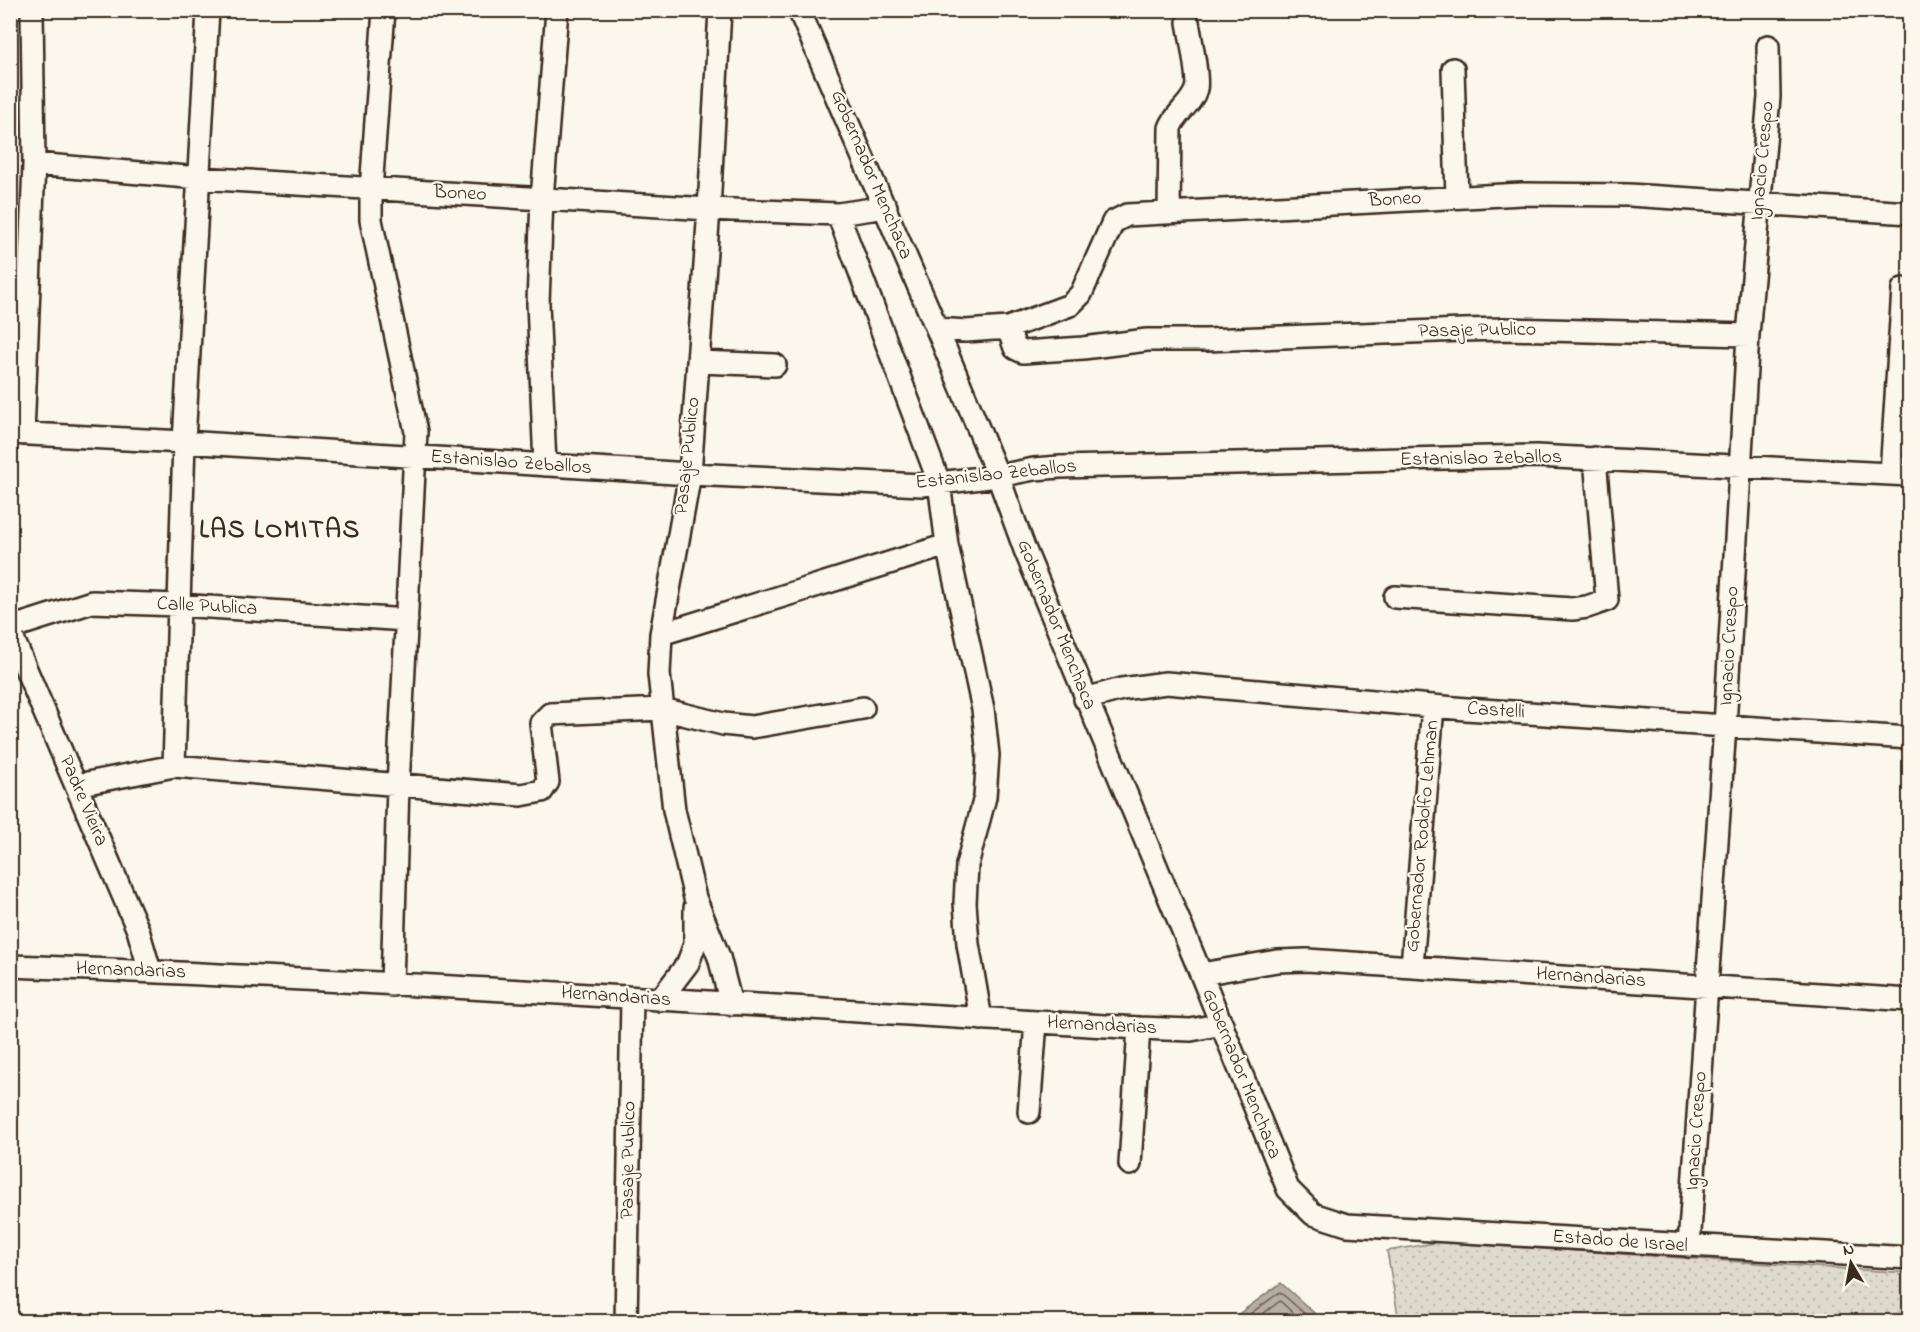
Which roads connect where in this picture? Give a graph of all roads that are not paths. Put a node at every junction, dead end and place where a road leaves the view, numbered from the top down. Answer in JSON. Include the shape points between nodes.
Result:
{"nodes":[{"id":1,"x":32,"y":10,"type":"edge"},
{"id":2,"x":207,"y":10,"type":"edge"},
{"id":3,"x":384,"y":10,"type":"edge"},
{"id":4,"x":556,"y":10,"type":"edge"},
{"id":5,"x":720,"y":10,"type":"edge"},
{"id":6,"x":800,"y":10,"type":"edge"},
{"id":7,"x":1188,"y":22,"type":"dead end"},
{"id":8,"x":1768,"y":46,"type":"dead end"},
{"id":9,"x":1453,"y":69,"type":"dead end"},
{"id":10,"x":34,"y":164,"type":"junction"},
{"id":11,"x":198,"y":178,"type":"junction"},
{"id":12,"x":371,"y":190,"type":"junction"},
{"id":13,"x":1457,"y":197,"type":"junction"},
{"id":14,"x":542,"y":198,"type":"junction"},
{"id":15,"x":1759,"y":202,"type":"junction"},
{"id":16,"x":886,"y":207,"type":"junction"},
{"id":17,"x":709,"y":209,"type":"junction"},
{"id":18,"x":1168,"y":212,"type":"junction"},
{"id":19,"x":1910,"y":213,"type":"edge"},
{"id":20,"x":838,"y":214,"type":"junction"},
{"id":21,"x":1903,"y":289,"type":"dead end"},
{"id":22,"x":1008,"y":328,"type":"junction"},
{"id":23,"x":938,"y":329,"type":"junction"},
{"id":24,"x":1748,"y":334,"type":"junction"},
{"id":25,"x":698,"y":362,"type":"junction"},
{"id":26,"x":775,"y":365,"type":"dead end"},
{"id":27,"x":17,"y":434,"type":"edge"},
{"id":28,"x":184,"y":442,"type":"junction"},
{"id":29,"x":417,"y":456,"type":"junction"},
{"id":30,"x":1595,"y":458,"type":"junction"},
{"id":31,"x":545,"y":465,"type":"junction"},
{"id":32,"x":1741,"y":465,"type":"junction"},
{"id":33,"x":690,"y":474,"type":"junction"},
{"id":34,"x":1900,"y":475,"type":"edge"},
{"id":35,"x":998,"y":476,"type":"junction"},
{"id":36,"x":939,"y":482,"type":"junction"},
{"id":37,"x":947,"y":545,"type":"junction"},
{"id":38,"x":1395,"y":597,"type":"dead end"},
{"id":39,"x":178,"y":605,"type":"junction"},
{"id":40,"x":406,"y":620,"type":"junction"},
{"id":41,"x":10,"y":630,"type":"edge"},
{"id":42,"x":661,"y":634,"type":"junction"},
{"id":43,"x":1085,"y":699,"type":"junction"},
{"id":44,"x":1433,"y":706,"type":"junction"},
{"id":45,"x":863,"y":708,"type":"dead end"},
{"id":46,"x":662,"y":710,"type":"junction"},
{"id":47,"x":1725,"y":726,"type":"junction"},
{"id":48,"x":1910,"y":738,"type":"edge"},
{"id":49,"x":174,"y":766,"type":"junction"},
{"id":50,"x":77,"y":785,"type":"junction"},
{"id":51,"x":398,"y":786,"type":"junction"},
{"id":52,"x":695,"y":898,"type":"junction"},
{"id":53,"x":10,"y":966,"type":"edge"},
{"id":54,"x":1412,"y":966,"type":"junction"},
{"id":55,"x":150,"y":971,"type":"junction"},
{"id":56,"x":1201,"y":974,"type":"junction"},
{"id":57,"x":392,"y":984,"type":"junction"},
{"id":58,"x":1706,"y":986,"type":"junction"},
{"id":59,"x":632,"y":998,"type":"junction"},
{"id":60,"x":660,"y":1000,"type":"junction"},
{"id":61,"x":1910,"y":1000,"type":"edge"},
{"id":62,"x":731,"y":1004,"type":"junction"},
{"id":63,"x":981,"y":1019,"type":"junction"},
{"id":64,"x":1036,"y":1022,"type":"junction"},
{"id":65,"x":1222,"y":1024,"type":"junction"},
{"id":66,"x":1139,"y":1028,"type":"junction"},
{"id":67,"x":1029,"y":1112,"type":"dead end"},
{"id":68,"x":1130,"y":1164,"type":"dead end"},
{"id":69,"x":1332,"y":1221,"type":"joint"},
{"id":70,"x":1689,"y":1246,"type":"junction"},
{"id":71,"x":1910,"y":1258,"type":"edge"},
{"id":72,"x":626,"y":1322,"type":"edge"}],
"edges":[{"from":1,"to":10,"type":"street"},
{"from":2,"to":11,"type":"street"},
{"from":3,"to":12,"type":"street"},
{"from":4,"to":14,"type":"street"},
{"from":5,"to":17,"type":"street","name":"Pasaje Publico"},
{"from":6,"to":16,"type":"street","name":"Gobernador Menchaca"},
{"from":7,"to":18,"type":"street","via":[[1197,88],[1170,128]]},
{"from":8,"to":15,"type":"street","name":"Ignacio Crespo","via":[[1769,97]]},
{"from":9,"to":13,"type":"street"},
{"from":10,"to":11,"type":"street","name":"Boneo"},
{"from":10,"to":27,"type":"street"},
{"from":11,"to":12,"type":"street","name":"Boneo"},
{"from":11,"to":28,"type":"street"},
{"from":12,"to":14,"type":"street","name":"Boneo"},
{"from":12,"to":29,"type":"street","via":[[371,220],[416,432]]},
{"from":13,"to":15,"type":"street","name":"Boneo","via":[[1561,194]]},
{"from":13,"to":18,"type":"street","name":"Boneo"},
{"from":14,"to":17,"type":"street","name":"Boneo"},
{"from":14,"to":31,"type":"street","via":[[538,303]]},
{"from":15,"to":19,"type":"street","name":"Boneo"},
{"from":15,"to":24,"type":"street","name":"Ignacio Crespo"},
{"from":16,"to":20,"type":"street","name":"Boneo"},
{"from":16,"to":23,"type":"street","name":"Gobernador Menchaca"},
{"from":17,"to":20,"type":"street","name":"Boneo"},
{"from":17,"to":25,"type":"street","name":"Pasaje Publico"},
{"from":18,"to":22,"type":"street","name":"Boneo","via":[[1120,217],[1113,222],[1077,300]]},
{"from":20,"to":36,"type":"street"},
{"from":21,"to":34,"type":"street"},
{"from":22,"to":23,"type":"street","name":"Boneo"},
{"from":22,"to":24,"type":"street","name":"Pasaje Publico","via":[[1015,348],[1023,352],[1147,340],[1504,329]]},
{"from":23,"to":35,"type":"street","name":"Gobernador Menchaca"},
{"from":24,"to":32,"type":"street","name":"Ignacio Crespo"},
{"from":25,"to":26,"type":"street"},
{"from":25,"to":33,"type":"street","name":"Pasaje Publico"},
{"from":27,"to":28,"type":"street","name":"Estanislao Zeballos"},
{"from":28,"to":29,"type":"street","name":"Estanislao Zeballos"},
{"from":28,"to":39,"type":"street"},
{"from":29,"to":31,"type":"street","name":"Estanislao Zeballos"},
{"from":29,"to":40,"type":"street"},
{"from":30,"to":32,"type":"street","name":"Estanislao Zeballos"},
{"from":30,"to":35,"type":"street","name":"Estanislao Zeballos","via":[[1513,456],[1060,467]]},
{"from":30,"to":38,"type":"street","via":[[1607,600],[1572,609]]},
{"from":31,"to":33,"type":"street","name":"Estanislao Zeballos"},
{"from":32,"to":34,"type":"street","name":"Estanislao Zeballos"},
{"from":32,"to":47,"type":"street","name":"Ignacio Crespo"},
{"from":33,"to":36,"type":"street","name":"Estanislao Zeballos","via":[[922,485]]},
{"from":33,"to":42,"type":"street","name":"Pasaje Publico"},
{"from":35,"to":36,"type":"street","name":"Estanislao Zeballos"},
{"from":35,"to":43,"type":"street","name":"Gobernador Menchaca"},
{"from":36,"to":37,"type":"street"},
{"from":37,"to":42,"type":"street"},
{"from":37,"to":63,"type":"street","via":[[983,709],[988,754],[985,797],[967,865],[965,903]]},
{"from":39,"to":40,"type":"street","name":"Calle Publica"},
{"from":39,"to":41,"type":"street","name":"Calle Publica","via":[[92,602]]},
{"from":39,"to":49,"type":"street"},
{"from":40,"to":51,"type":"street"},
{"from":41,"to":50,"type":"street","name":"Padre Vieira"},
{"from":42,"to":46,"type":"street","name":"Pasaje Publico"},
{"from":43,"to":44,"type":"street","name":"Castelli","via":[[1166,683]]},
{"from":43,"to":56,"type":"street","name":"Gobernador Menchaca"},
{"from":44,"to":47,"type":"street","name":"Castelli"},
{"from":44,"to":54,"type":"street","name":"Gobernador Rodolfo Lehman"},
{"from":45,"to":46,"type":"street","via":[[752,727]]},
{"from":46,"to":51,"type":"street","via":[[550,714],[541,723],[548,782],[542,791],[521,795]]},
{"from":46,"to":52,"type":"street","name":"Pasaje Publico","via":[[674,810]]},
{"from":47,"to":48,"type":"street","name":"Castelli"},
{"from":47,"to":58,"type":"street","name":"Ignacio Crespo"},
{"from":49,"to":50,"type":"street"},
{"from":49,"to":51,"type":"street"},
{"from":50,"to":55,"type":"street","name":"Padre Vieira","via":[[138,930]]},
{"from":51,"to":57,"type":"street"},
{"from":52,"to":60,"type":"street","name":"Pasaje Publico","via":[[695,944],[688,963]]},
{"from":52,"to":62,"type":"street","name":"Pasaje Publico","via":[[719,957]]},
{"from":53,"to":55,"type":"street","name":"Hernandarias"},
{"from":54,"to":56,"type":"street","name":"Hernandarias","via":[[1277,961]]},
{"from":54,"to":58,"type":"street","name":"Hernandarias"},
{"from":55,"to":57,"type":"street","name":"Hernandarias"},
{"from":56,"to":65,"type":"street","name":"Gobernador Menchaca"},
{"from":57,"to":59,"type":"street","name":"Hernandarias"},
{"from":58,"to":61,"type":"street","name":"Hernandarias"},
{"from":58,"to":70,"type":"street","name":"Ignacio Crespo"},
{"from":59,"to":60,"type":"street","name":"Hernandarias"},
{"from":59,"to":72,"type":"street","name":"Pasaje Publico"},
{"from":60,"to":62,"type":"street","name":"Hernandarias"},
{"from":62,"to":63,"type":"street","name":"Hernandarias"},
{"from":63,"to":64,"type":"street","name":"Hernandarias"},
{"from":64,"to":66,"type":"street","name":"Hernandarias"},
{"from":64,"to":67,"type":"street"},
{"from":65,"to":66,"type":"street","name":"Hernandarias","via":[[1191,1030]]},
{"from":65,"to":69,"type":"street","name":"Gobernador Menchaca","via":[[1288,1189],[1313,1214]]},
{"from":66,"to":68,"type":"street"},
{"from":69,"to":70,"type":"street","name":"Estado de Israel"},
{"from":70,"to":71,"type":"street","name":"Estado de Israel"}]}
